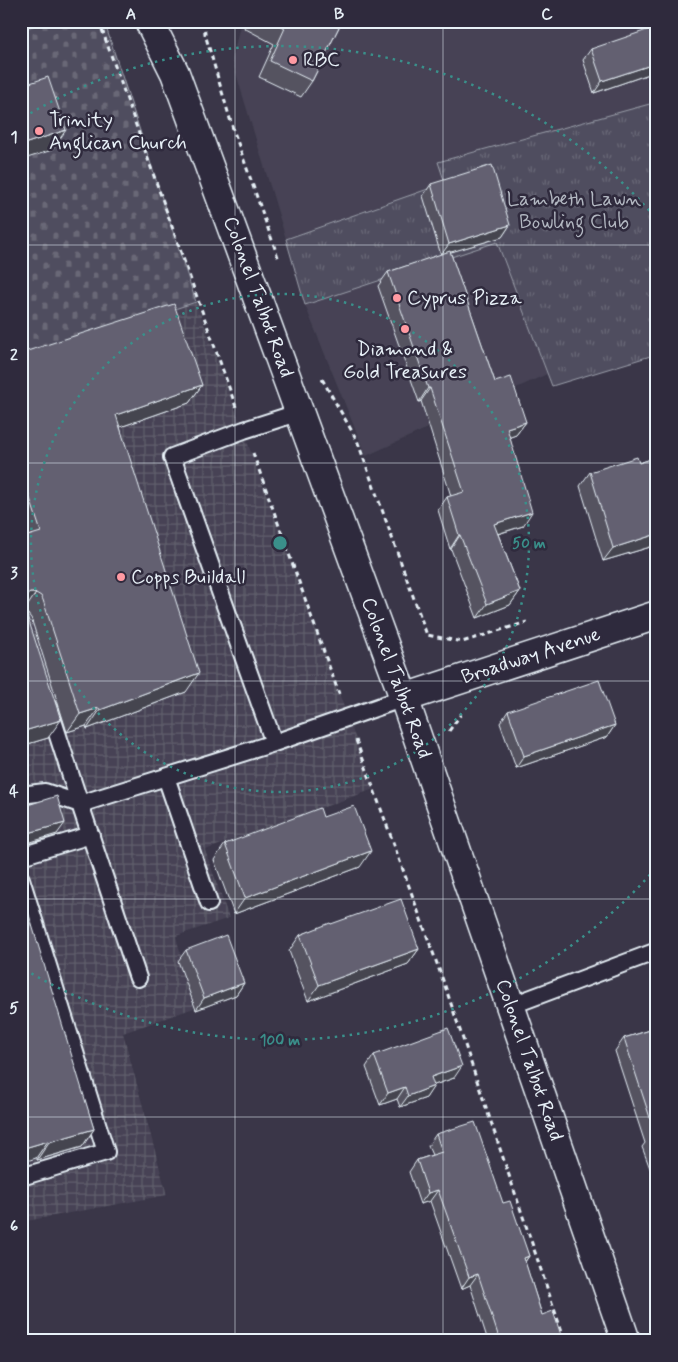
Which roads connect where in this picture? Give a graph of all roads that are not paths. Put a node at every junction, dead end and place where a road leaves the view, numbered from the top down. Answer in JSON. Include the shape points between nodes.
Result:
{"nodes":[{"id":1,"x":149,"y":21,"type":"edge"},
{"id":2,"x":300,"y":412,"type":"junction"},
{"id":3,"x":657,"y":615,"type":"edge"},
{"id":4,"x":45,"y":694,"type":"edge"},
{"id":5,"x":404,"y":698,"type":"junction"},
{"id":6,"x":274,"y":743,"type":"junction"},
{"id":7,"x":166,"y":777,"type":"junction"},
{"id":8,"x":21,"y":795,"type":"edge"},
{"id":9,"x":80,"y":804,"type":"junction"},
{"id":10,"x":90,"y":835,"type":"junction"},
{"id":11,"x":21,"y":856,"type":"edge"},
{"id":12,"x":21,"y":878,"type":"edge"},
{"id":13,"x":209,"y":903,"type":"dead end"},
{"id":14,"x":657,"y":951,"type":"edge"},
{"id":15,"x":138,"y":978,"type":"dead end"},
{"id":16,"x":510,"y":1006,"type":"junction"},
{"id":17,"x":21,"y":1178,"type":"edge"},
{"id":18,"x":626,"y":1341,"type":"edge"}],
"edges":[{"from":1,"to":2,"type":"main road","name":"Colonel Talbot Road","via":[[175,73]]},
{"from":2,"to":5,"type":"main road","name":"Colonel Talbot Road"},
{"from":2,"to":6,"type":"lane","via":[[172,457]]},
{"from":3,"to":5,"type":"main road","name":"Broadway Avenue"},
{"from":4,"to":9,"type":"lane"},
{"from":5,"to":6,"type":"lane"},
{"from":5,"to":16,"type":"main road","name":"Colonel Talbot Road"},
{"from":6,"to":7,"type":"lane"},
{"from":7,"to":9,"type":"lane"},
{"from":7,"to":13,"type":"lane"},
{"from":8,"to":9,"type":"lane","via":[[45,792]]},
{"from":9,"to":10,"type":"lane"},
{"from":10,"to":11,"type":"lane"},
{"from":10,"to":15,"type":"lane"},
{"from":12,"to":17,"type":"lane","via":[[106,1152]]},
{"from":14,"to":16,"type":"lane"},
{"from":16,"to":18,"type":"main road","name":"Colonel Talbot Road"}]}
